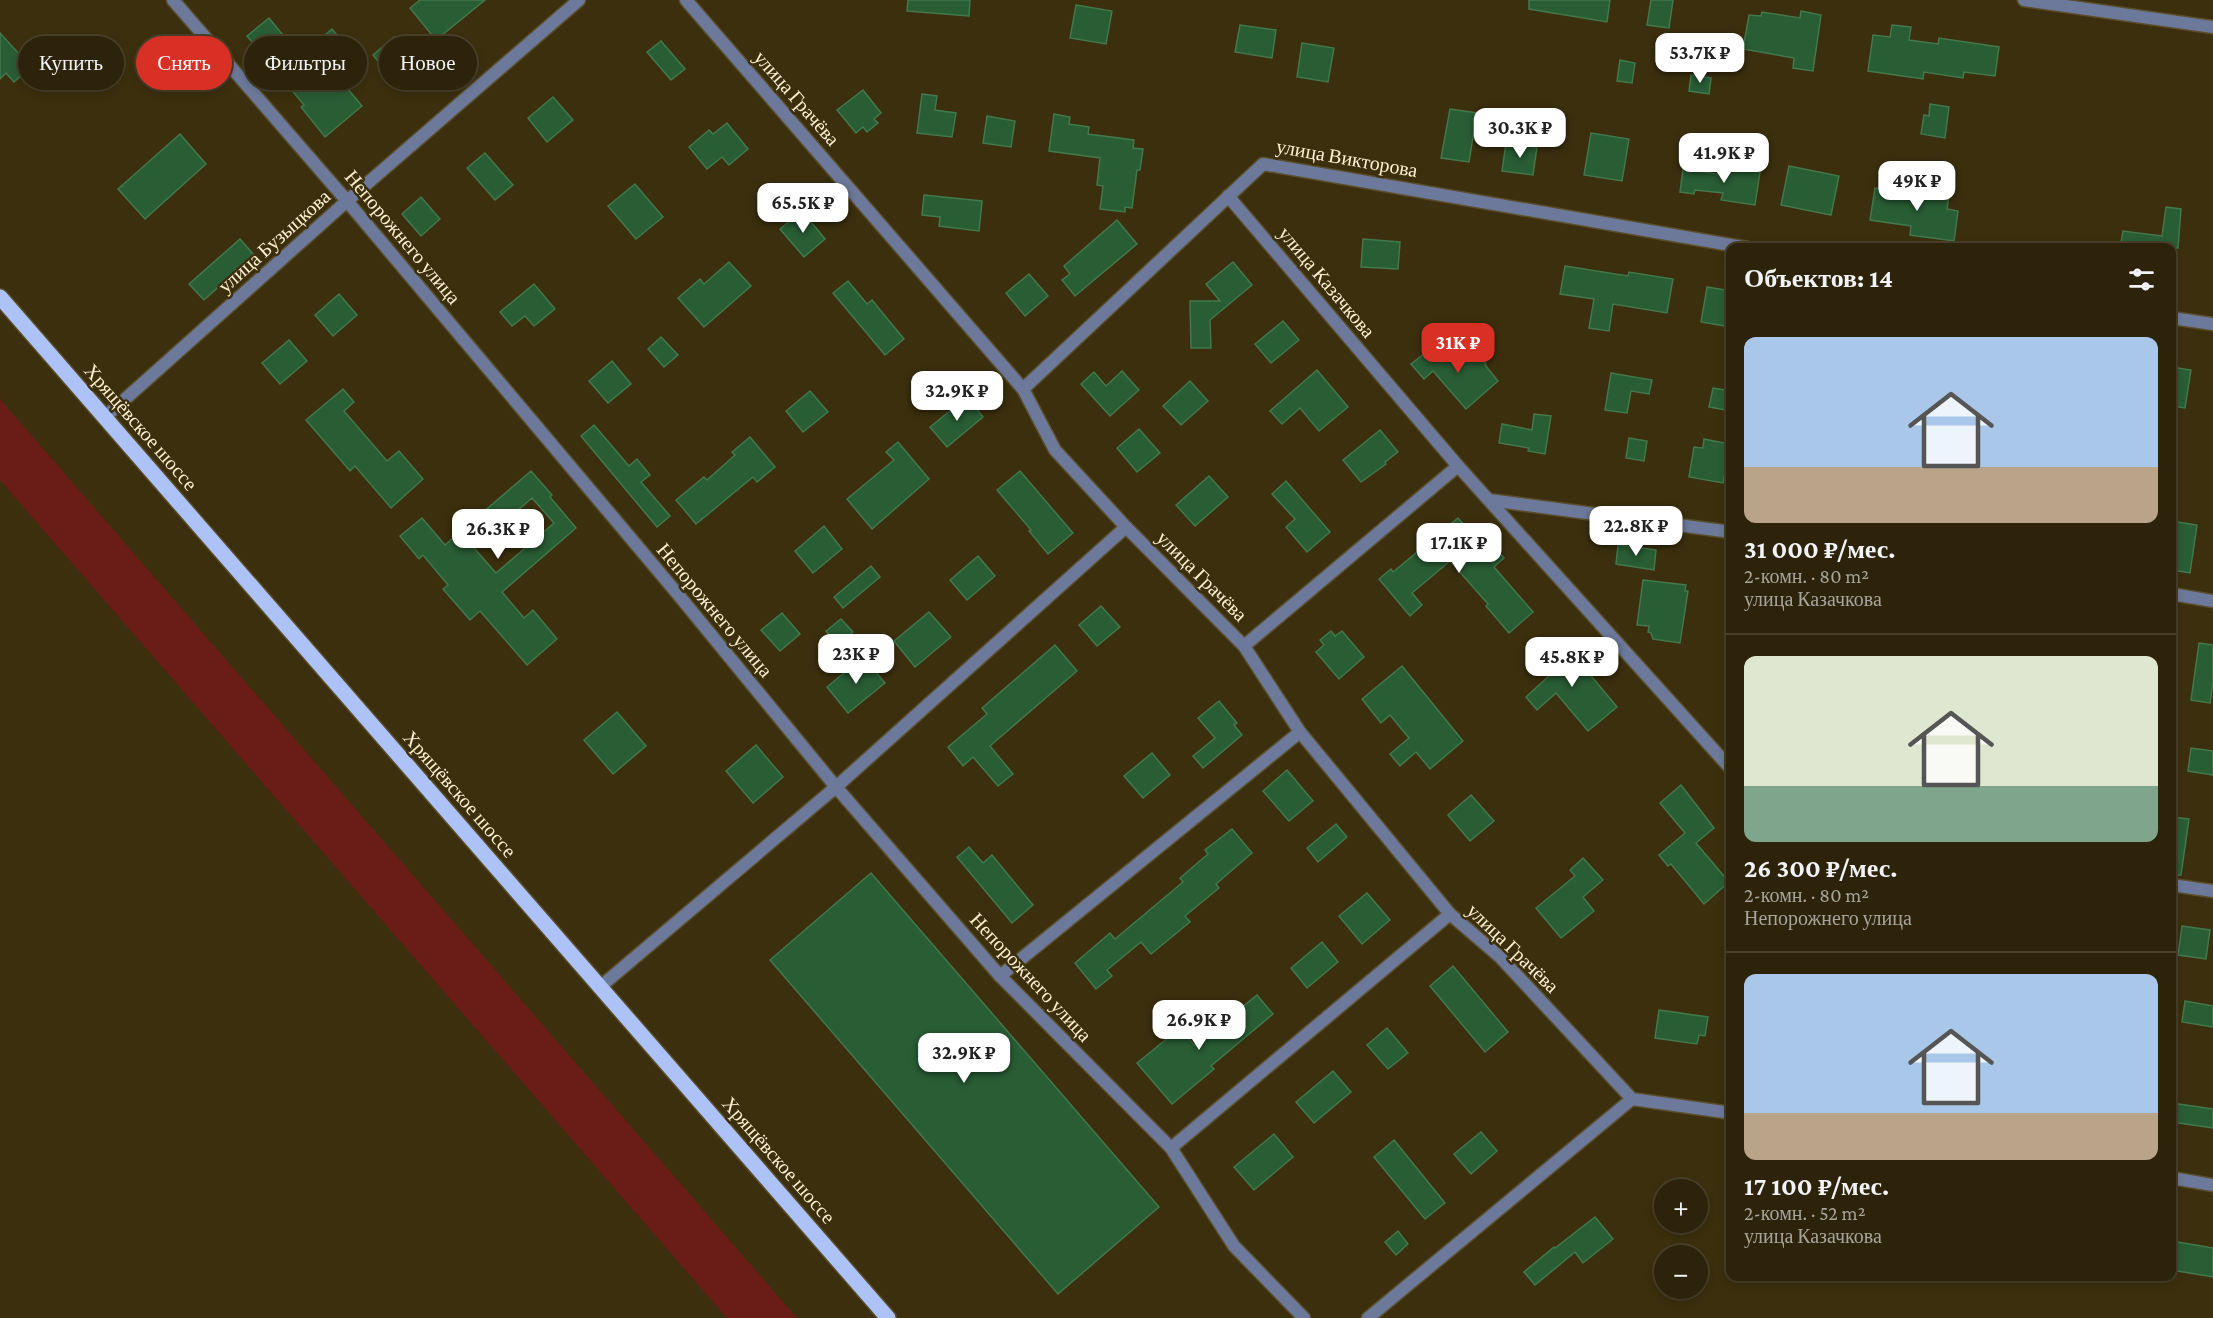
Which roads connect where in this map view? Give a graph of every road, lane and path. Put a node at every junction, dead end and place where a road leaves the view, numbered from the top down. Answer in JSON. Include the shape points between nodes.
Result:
{"nodes":[{"id":1,"x":579,"y":0,"type":"edge"},
{"id":2,"x":686,"y":0,"type":"edge"},
{"id":3,"x":2024,"y":0,"type":"edge"},
{"id":4,"x":180,"y":2,"type":"edge"},
{"id":5,"x":2213,"y":27,"type":"edge"},
{"id":6,"x":1228,"y":196,"type":"junction"},
{"id":7,"x":347,"y":201,"type":"junction"},
{"id":8,"x":1726,"y":244,"type":"edge"},
{"id":9,"x":0,"y":297,"type":"edge"},
{"id":10,"x":2176,"y":319,"type":"edge"},
{"id":11,"x":2213,"y":324,"type":"edge"},
{"id":12,"x":1023,"y":389,"type":"junction"},
{"id":13,"x":105,"y":417,"type":"junction"},
{"id":14,"x":1458,"y":466,"type":"junction"},
{"id":15,"x":1489,"y":500,"type":"junction"},
{"id":16,"x":1126,"y":527,"type":"junction"},
{"id":17,"x":1726,"y":531,"type":"edge"},
{"id":18,"x":2176,"y":595,"type":"edge"},
{"id":19,"x":2213,"y":601,"type":"edge"},
{"id":20,"x":1244,"y":646,"type":"junction"},
{"id":21,"x":1300,"y":732,"type":"junction"},
{"id":22,"x":1726,"y":763,"type":"edge"},
{"id":23,"x":836,"y":787,"type":"junction"},
{"id":24,"x":2176,"y":886,"type":"edge"},
{"id":25,"x":2213,"y":891,"type":"edge"},
{"id":26,"x":1450,"y":914,"type":"junction"},
{"id":27,"x":1000,"y":976,"type":"junction"},
{"id":28,"x":600,"y":987,"type":"junction"},
{"id":29,"x":1632,"y":1099,"type":"junction"},
{"id":30,"x":1726,"y":1112,"type":"edge"},
{"id":31,"x":1171,"y":1148,"type":"junction"},
{"id":32,"x":2176,"y":1179,"type":"edge"},
{"id":33,"x":2213,"y":1185,"type":"edge"},
{"id":34,"x":888,"y":1318,"type":"edge"},
{"id":35,"x":1304,"y":1318,"type":"edge"},
{"id":36,"x":1368,"y":1318,"type":"edge"}],
"edges":[{"from":1,"to":7,"type":"street","name":"улица Бузыцкова"},
{"from":2,"to":12,"type":"street","name":"улица Грачёва"},
{"from":3,"to":5,"type":"street"},
{"from":4,"to":7,"type":"street","name":"Непорожнего улица"},
{"from":6,"to":8,"type":"street","name":"улица Викторова","via":[[1263,164]]},
{"from":6,"to":12,"type":"street","name":"улица Викторова"},
{"from":6,"to":14,"type":"street","name":"улица Казачкова"},
{"from":7,"to":13,"type":"street","name":"улица Бузыцкова"},
{"from":7,"to":23,"type":"street","name":"Непорожнего улица"},
{"from":9,"to":13,"type":"main road","name":"Хрящёвское шоссе"},
{"from":10,"to":11,"type":"street"},
{"from":12,"to":16,"type":"street","name":"улица Грачёва","via":[[1055,450]]},
{"from":13,"to":28,"type":"main road","name":"Хрящёвское шоссе"},
{"from":14,"to":15,"type":"street","name":"улица Казачкова"},
{"from":14,"to":20,"type":"street"},
{"from":15,"to":17,"type":"street"},
{"from":15,"to":22,"type":"street","name":"улица Казачкова"},
{"from":16,"to":20,"type":"street","name":"улица Грачёва"},
{"from":16,"to":23,"type":"street"},
{"from":18,"to":19,"type":"street"},
{"from":20,"to":21,"type":"street","name":"улица Грачёва"},
{"from":21,"to":26,"type":"street","name":"улица Грачёва"},
{"from":21,"to":27,"type":"street"},
{"from":23,"to":27,"type":"street","name":"Непорожнего улица"},
{"from":23,"to":28,"type":"street"},
{"from":24,"to":25,"type":"street"},
{"from":26,"to":29,"type":"street","name":"улица Грачёва","via":[[1500,957]]},
{"from":26,"to":31,"type":"street"},
{"from":27,"to":31,"type":"street","name":"Непорожнего улица"},
{"from":28,"to":34,"type":"main road","name":"Хрящёвское шоссе"},
{"from":29,"to":30,"type":"street"},
{"from":29,"to":36,"type":"street"},
{"from":31,"to":35,"type":"street","name":"Непорожнего улица","via":[[1234,1245]]},
{"from":32,"to":33,"type":"street"}]}
